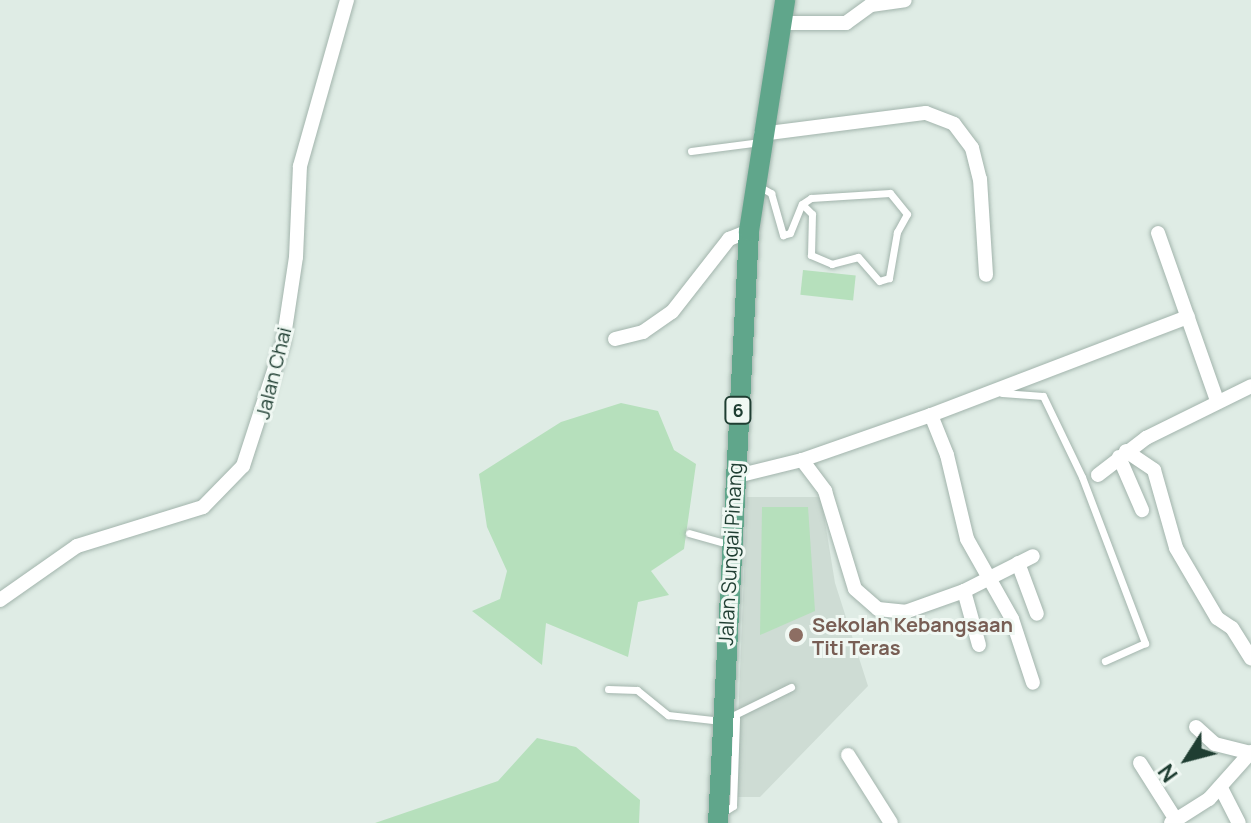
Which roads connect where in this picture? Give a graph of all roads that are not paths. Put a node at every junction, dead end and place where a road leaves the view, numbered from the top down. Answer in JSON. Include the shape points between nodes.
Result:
{"nodes":[{"id":1,"x":347,"y":0,"type":"edge"},
{"id":2,"x":785,"y":0,"type":"edge"},
{"id":3,"x":905,"y":0,"type":"edge"},
{"id":4,"x":781,"y":23,"type":"junction"},
{"id":5,"x":761,"y":138,"type":"junction"},
{"id":6,"x":691,"y":151,"type":"dead end"},
{"id":7,"x":755,"y":183,"type":"junction"},
{"id":8,"x":802,"y":204,"type":"junction"},
{"id":9,"x":749,"y":231,"type":"junction"},
{"id":10,"x":1158,"y":233,"type":"dead end"},
{"id":11,"x":986,"y":275,"type":"dead end"},
{"id":12,"x":1188,"y":317,"type":"junction"},
{"id":13,"x":615,"y":339,"type":"dead end"},
{"id":14,"x":1251,"y":386,"type":"edge"},
{"id":15,"x":980,"y":394,"type":"junction"},
{"id":16,"x":1217,"y":401,"type":"junction"},
{"id":17,"x":931,"y":415,"type":"junction"},
{"id":18,"x":1123,"y":454,"type":"junction"},
{"id":19,"x":802,"y":460,"type":"junction"},
{"id":20,"x":1098,"y":475,"type":"dead end"},
{"id":21,"x":733,"y":477,"type":"junction"},
{"id":22,"x":1142,"y":510,"type":"dead end"},
{"id":23,"x":689,"y":533,"type":"dead end"},
{"id":24,"x":731,"y":545,"type":"junction"},
{"id":25,"x":1033,"y":556,"type":"dead end"},
{"id":26,"x":1018,"y":563,"type":"junction"},
{"id":27,"x":991,"y":578,"type":"junction"},
{"id":28,"x":964,"y":591,"type":"junction"},
{"id":29,"x":0,"y":600,"type":"edge"},
{"id":30,"x":1037,"y":614,"type":"dead end"},
{"id":31,"x":979,"y":645,"type":"dead end"},
{"id":32,"x":1251,"y":658,"type":"edge"},
{"id":33,"x":1105,"y":661,"type":"dead end"},
{"id":34,"x":1033,"y":683,"type":"dead end"},
{"id":35,"x":791,"y":687,"type":"dead end"},
{"id":36,"x":608,"y":689,"type":"dead end"},
{"id":37,"x":729,"y":719,"type":"junction"},
{"id":38,"x":1196,"y":727,"type":"dead end"},
{"id":39,"x":848,"y":755,"type":"dead end"},
{"id":40,"x":1250,"y":756,"type":"edge"},
{"id":41,"x":1140,"y":763,"type":"dead end"},
{"id":42,"x":1221,"y":788,"type":"junction"},
{"id":43,"x":718,"y":819,"type":"edge"},
{"id":44,"x":1174,"y":822,"type":"edge"},
{"id":45,"x":891,"y":823,"type":"edge"},
{"id":46,"x":1239,"y":823,"type":"edge"}],
"edges":[{"from":1,"to":29,"type":"street","name":"Jalan Chai","via":[[300,166],[296,257],[283,343],[243,466],[203,507],[77,546]]},
{"from":2,"to":4,"type":"main road","name":"Jalan Sungai Pinang","number":"6"},
{"from":3,"to":4,"type":"street","via":[[871,5],[846,23]]},
{"from":4,"to":5,"type":"main road","name":"Jalan Sungai Pinang","number":"6"},
{"from":5,"to":6,"type":"lane"},
{"from":5,"to":7,"type":"main road","name":"Jalan Sungai Pinang","number":"6"},
{"from":5,"to":11,"type":"street","via":[[926,113],[954,124],[972,148],[980,179]]},
{"from":7,"to":8,"type":"lane","via":[[771,193],[783,235],[790,233]]},
{"from":7,"to":9,"type":"main road","name":"Jalan Sungai Pinang","number":"6"},
{"from":8,"to":8,"type":"lane","via":[[811,198],[848,200],[877,191],[898,201],[907,214],[897,232],[889,278],[879,281],[858,257],[832,264],[811,255],[812,214]]},
{"from":9,"to":13,"type":"street","via":[[724,245],[672,312],[643,332]]},
{"from":9,"to":21,"type":"main road","name":"Jalan Sungai Pinang","number":"6"},
{"from":10,"to":12,"type":"street"},
{"from":12,"to":15,"type":"street"},
{"from":12,"to":16,"type":"street"},
{"from":14,"to":16,"type":"street"},
{"from":15,"to":17,"type":"street"},
{"from":15,"to":33,"type":"lane","via":[[1032,391],[1043,396],[1075,464],[1145,643]]},
{"from":16,"to":18,"type":"street"},
{"from":17,"to":19,"type":"street"},
{"from":17,"to":27,"type":"street","via":[[947,455],[967,539],[977,565]]},
{"from":18,"to":20,"type":"street"},
{"from":18,"to":22,"type":"street"},
{"from":18,"to":32,"type":"street","via":[[1154,470],[1176,548],[1217,618],[1232,628]]},
{"from":19,"to":21,"type":"street"},
{"from":19,"to":28,"type":"street","via":[[825,491],[861,598],[878,609],[905,612]]},
{"from":21,"to":24,"type":"main road","name":"Jalan Sungai Pinang","number":"6"},
{"from":23,"to":24,"type":"lane"},
{"from":24,"to":37,"type":"main road","name":"Jalan Sungai Pinang","number":"6"},
{"from":25,"to":26,"type":"street"},
{"from":26,"to":27,"type":"street"},
{"from":26,"to":30,"type":"street"},
{"from":27,"to":28,"type":"street"},
{"from":27,"to":34,"type":"street"},
{"from":28,"to":31,"type":"street"},
{"from":35,"to":37,"type":"lane"},
{"from":36,"to":37,"type":"lane","via":[[637,690],[668,715]]},
{"from":37,"to":43,"type":"main road","name":"Jalan Sungai Pinang","number":"6"},
{"from":38,"to":40,"type":"street","via":[[1215,744]]},
{"from":39,"to":45,"type":"street"},
{"from":40,"to":42,"type":"street"},
{"from":41,"to":44,"type":"street"},
{"from":42,"to":44,"type":"street"},
{"from":42,"to":46,"type":"street"}]}
